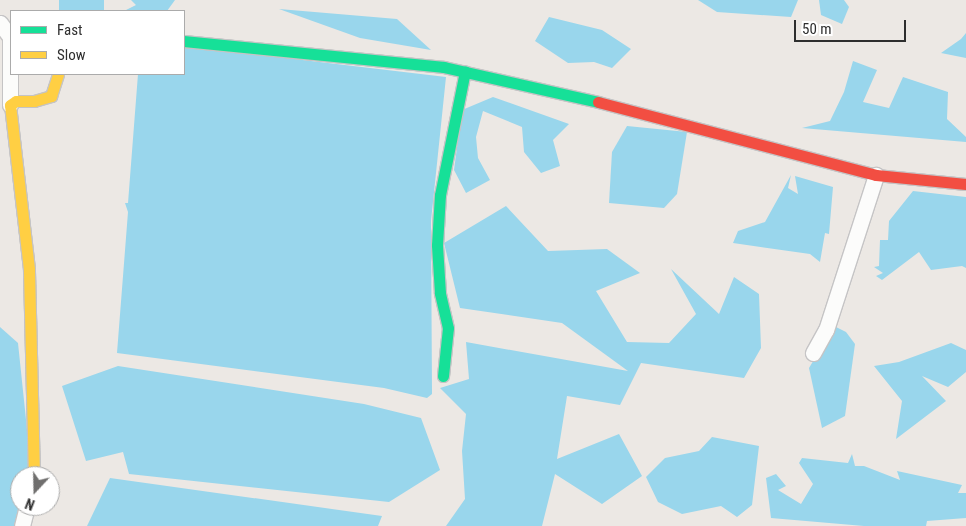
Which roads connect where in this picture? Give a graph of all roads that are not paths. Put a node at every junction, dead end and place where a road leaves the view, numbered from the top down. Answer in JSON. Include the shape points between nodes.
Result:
{"nodes":[{"id":1,"x":0,"y":23,"type":"edge"},
{"id":2,"x":185,"y":41,"type":"edge"},
{"id":3,"x":465,"y":71,"type":"junction"},
{"id":4,"x":58,"y":75,"type":"edge"},
{"id":5,"x":10,"y":105,"type":"junction"},
{"id":6,"x":876,"y":175,"type":"junction"},
{"id":7,"x":966,"y":184,"type":"edge"},
{"id":8,"x":813,"y":353,"type":"dead end"},
{"id":9,"x":443,"y":376,"type":"dead end"},
{"id":10,"x":34,"y":466,"type":"edge"}],
"edges":[{"from":1,"to":5,"type":"street","via":[[10,37]]},
{"from":2,"to":3,"type":"street","via":[[444,66]]},
{"from":3,"to":6,"type":"street","via":[[693,126]]},
{"from":3,"to":9,"type":"street","via":[[440,195],[437,245],[440,293],[448,328]]},
{"from":4,"to":5,"type":"street","via":[[51,96],[34,101],[16,100]]},
{"from":5,"to":10,"type":"street","via":[[29,269]]},
{"from":6,"to":7,"type":"street"},
{"from":6,"to":8,"type":"street","via":[[826,330]]}]}
